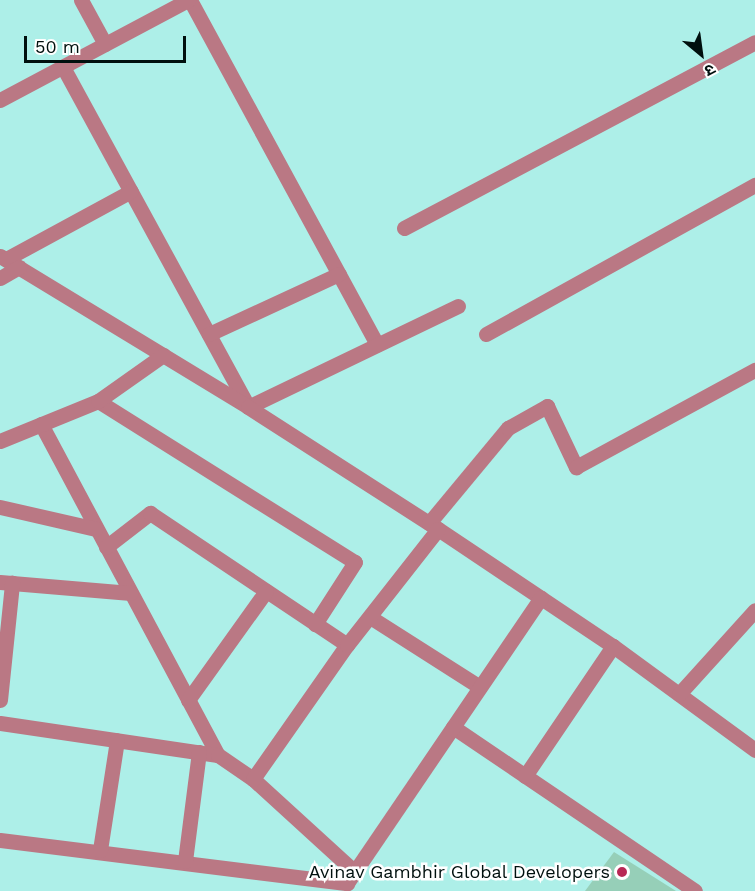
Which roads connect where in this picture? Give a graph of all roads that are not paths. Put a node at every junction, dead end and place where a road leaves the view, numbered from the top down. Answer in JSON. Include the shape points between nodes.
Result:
{"nodes":[{"id":1,"x":81,"y":0,"type":"edge"},
{"id":2,"x":189,"y":0,"type":"edge"},
{"id":3,"x":755,"y":42,"type":"edge"},
{"id":4,"x":105,"y":44,"type":"junction"},
{"id":5,"x":63,"y":67,"type":"junction"},
{"id":6,"x":0,"y":100,"type":"edge"},
{"id":7,"x":755,"y":185,"type":"edge"},
{"id":8,"x":131,"y":191,"type":"junction"},
{"id":9,"x":404,"y":228,"type":"dead end"},
{"id":10,"x":8,"y":261,"type":"edge"},
{"id":11,"x":339,"y":274,"type":"junction"},
{"id":12,"x":0,"y":278,"type":"edge"},
{"id":13,"x":458,"y":306,"type":"dead end"},
{"id":14,"x":208,"y":334,"type":"junction"},
{"id":15,"x":486,"y":334,"type":"dead end"},
{"id":16,"x":377,"y":345,"type":"junction"},
{"id":17,"x":163,"y":355,"type":"junction"},
{"id":18,"x":755,"y":370,"type":"edge"},
{"id":19,"x":98,"y":401,"type":"junction"},
{"id":20,"x":248,"y":407,"type":"junction"},
{"id":21,"x":41,"y":424,"type":"junction"},
{"id":22,"x":0,"y":441,"type":"edge"},
{"id":23,"x":0,"y":507,"type":"edge"},
{"id":24,"x":433,"y":526,"type":"junction"},
{"id":25,"x":96,"y":529,"type":"junction"},
{"id":26,"x":106,"y":547,"type":"junction"},
{"id":27,"x":6,"y":582,"type":"edge"},
{"id":28,"x":266,"y":591,"type":"junction"},
{"id":29,"x":131,"y":593,"type":"junction"},
{"id":30,"x":541,"y":598,"type":"junction"},
{"id":31,"x":754,"y":614,"type":"edge"},
{"id":32,"x":370,"y":617,"type":"junction"},
{"id":33,"x":315,"y":624,"type":"junction"},
{"id":34,"x":347,"y":645,"type":"junction"},
{"id":35,"x":613,"y":646,"type":"junction"},
{"id":36,"x":2,"y":655,"type":"edge"},
{"id":37,"x":480,"y":687,"type":"junction"},
{"id":38,"x":679,"y":694,"type":"junction"},
{"id":39,"x":0,"y":700,"type":"edge"},
{"id":40,"x":188,"y":700,"type":"junction"},
{"id":41,"x":0,"y":723,"type":"edge"},
{"id":42,"x":453,"y":728,"type":"junction"},
{"id":43,"x":117,"y":740,"type":"junction"},
{"id":44,"x":755,"y":750,"type":"edge"},
{"id":45,"x":199,"y":752,"type":"junction"},
{"id":46,"x":218,"y":755,"type":"junction"},
{"id":47,"x":525,"y":776,"type":"junction"},
{"id":48,"x":253,"y":779,"type":"junction"},
{"id":49,"x":0,"y":840,"type":"edge"},
{"id":50,"x":100,"y":850,"type":"junction"},
{"id":51,"x":185,"y":861,"type":"junction"},
{"id":52,"x":355,"y":872,"type":"junction"},
{"id":53,"x":695,"y":891,"type":"edge"}],
"edges":[{"from":1,"to":4,"type":"street"},
{"from":2,"to":4,"type":"street"},
{"from":2,"to":11,"type":"street"},
{"from":3,"to":9,"type":"street"},
{"from":4,"to":5,"type":"street"},
{"from":5,"to":6,"type":"street"},
{"from":5,"to":8,"type":"street"},
{"from":7,"to":15,"type":"street"},
{"from":8,"to":10,"type":"street"},
{"from":8,"to":14,"type":"street"},
{"from":10,"to":12,"type":"street"},
{"from":10,"to":17,"type":"street"},
{"from":11,"to":14,"type":"street"},
{"from":11,"to":16,"type":"street"},
{"from":13,"to":16,"type":"street"},
{"from":14,"to":20,"type":"street"},
{"from":16,"to":20,"type":"street"},
{"from":17,"to":19,"type":"street"},
{"from":17,"to":20,"type":"street"},
{"from":18,"to":24,"type":"street","via":[[576,467],[547,406],[508,428]]},
{"from":19,"to":21,"type":"street"},
{"from":19,"to":33,"type":"street","via":[[355,562]]},
{"from":20,"to":24,"type":"street"},
{"from":21,"to":22,"type":"street"},
{"from":21,"to":25,"type":"street"},
{"from":23,"to":25,"type":"street"},
{"from":24,"to":30,"type":"street"},
{"from":24,"to":32,"type":"street"},
{"from":25,"to":26,"type":"street"},
{"from":26,"to":28,"type":"street","via":[[150,513]]},
{"from":26,"to":29,"type":"street"},
{"from":27,"to":29,"type":"street"},
{"from":27,"to":36,"type":"street"},
{"from":28,"to":33,"type":"street"},
{"from":28,"to":40,"type":"street"},
{"from":29,"to":40,"type":"street"},
{"from":30,"to":35,"type":"street"},
{"from":30,"to":37,"type":"street"},
{"from":31,"to":38,"type":"street"},
{"from":32,"to":34,"type":"street"},
{"from":32,"to":37,"type":"street"},
{"from":33,"to":34,"type":"street"},
{"from":34,"to":48,"type":"street"},
{"from":35,"to":38,"type":"street"},
{"from":35,"to":47,"type":"street"},
{"from":36,"to":39,"type":"street"},
{"from":37,"to":42,"type":"street"},
{"from":38,"to":44,"type":"street"},
{"from":40,"to":46,"type":"street"},
{"from":41,"to":43,"type":"street"},
{"from":42,"to":47,"type":"street"},
{"from":42,"to":52,"type":"street"},
{"from":43,"to":45,"type":"street"},
{"from":43,"to":50,"type":"street"},
{"from":45,"to":46,"type":"street"},
{"from":45,"to":51,"type":"street"},
{"from":46,"to":48,"type":"street"},
{"from":47,"to":53,"type":"street"},
{"from":48,"to":52,"type":"street"},
{"from":49,"to":50,"type":"street"},
{"from":50,"to":51,"type":"street"},
{"from":51,"to":52,"type":"street","via":[[347,883]]}]}
